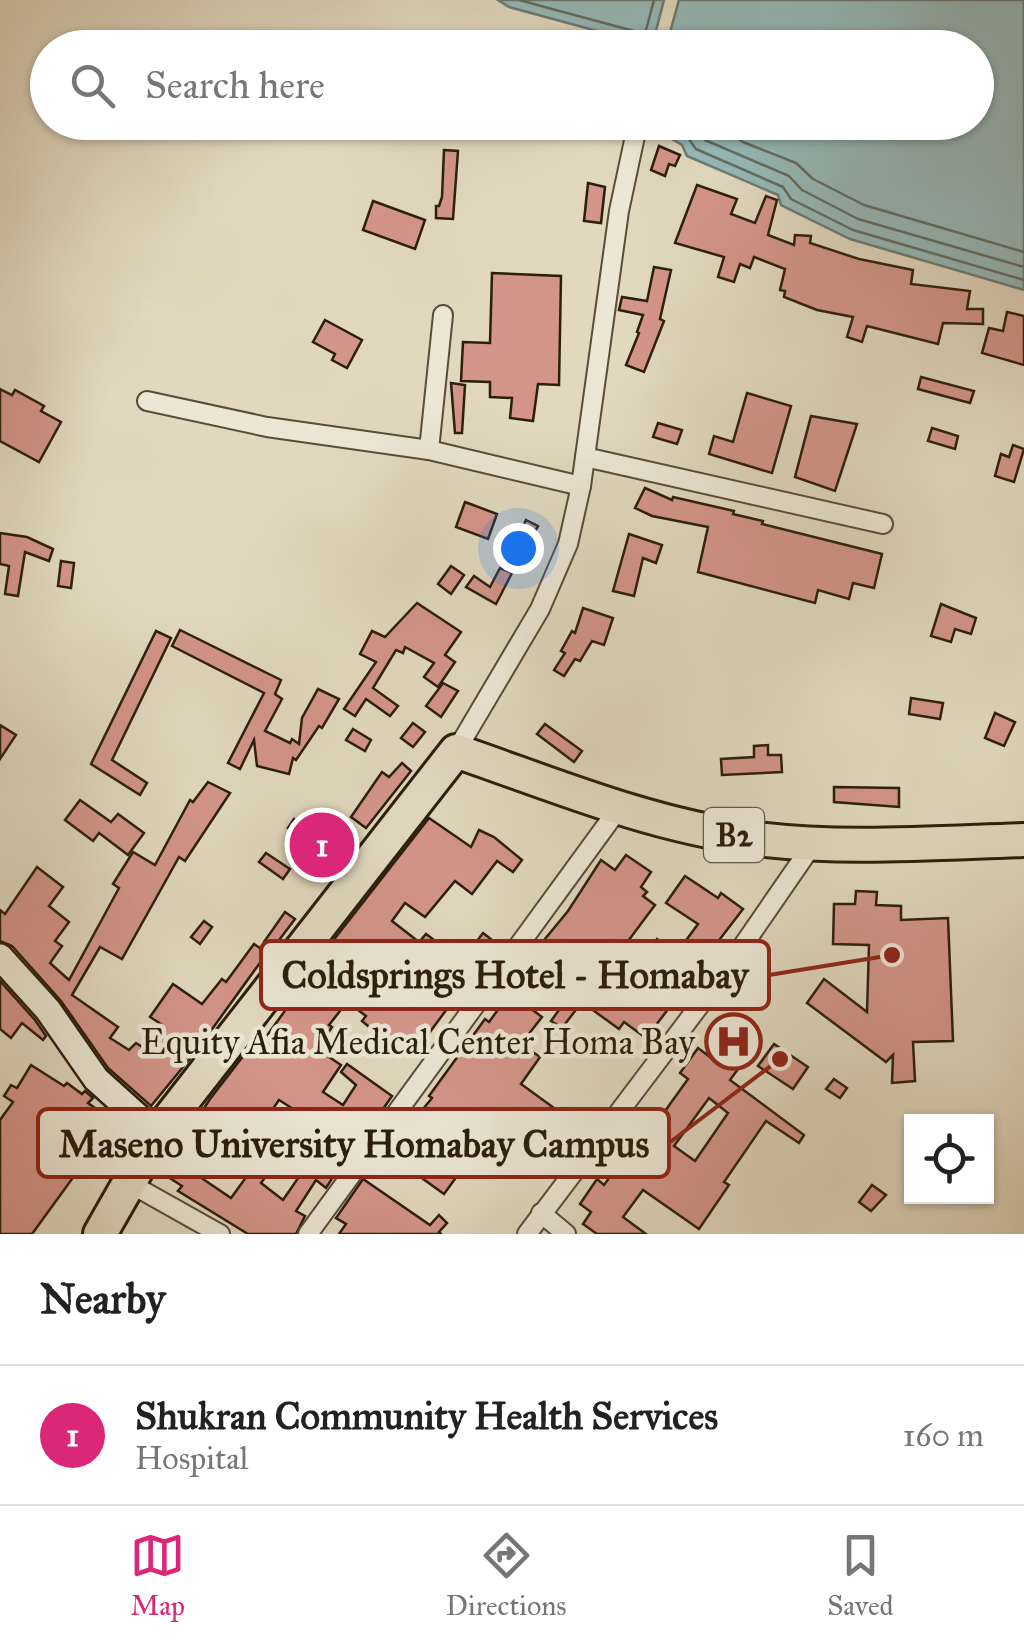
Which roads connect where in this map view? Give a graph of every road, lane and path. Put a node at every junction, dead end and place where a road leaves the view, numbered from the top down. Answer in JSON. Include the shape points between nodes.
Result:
{"nodes":[{"id":1,"x":634,"y":140,"type":"edge"},
{"id":2,"x":444,"y":315,"type":"dead end"},
{"id":3,"x":147,"y":401,"type":"dead end"},
{"id":4,"x":429,"y":450,"type":"junction"},
{"id":5,"x":585,"y":457,"type":"junction"},
{"id":6,"x":582,"y":486,"type":"junction"},
{"id":7,"x":883,"y":524,"type":"dead end"},
{"id":8,"x":456,"y":751,"type":"junction"},
{"id":9,"x":619,"y":808,"type":"junction"},
{"id":10,"x":1024,"y":840,"type":"edge"},
{"id":11,"x":813,"y":844,"type":"junction"},
{"id":12,"x":0,"y":958,"type":"edge"},
{"id":13,"x":158,"y":1134,"type":"junction"},
{"id":14,"x":129,"y":1184,"type":"junction"},
{"id":15,"x":541,"y":1213,"type":"junction"},
{"id":16,"x":100,"y":1234,"type":"edge"},
{"id":17,"x":220,"y":1234,"type":"edge"},
{"id":18,"x":308,"y":1234,"type":"edge"},
{"id":19,"x":527,"y":1234,"type":"edge"},
{"id":20,"x":566,"y":1234,"type":"edge"}],
"edges":[{"from":1,"to":5,"type":"street"},
{"from":2,"to":4,"type":"street"},
{"from":3,"to":4,"type":"street","via":[[267,427]]},
{"from":4,"to":6,"type":"street"},
{"from":5,"to":6,"type":"street"},
{"from":5,"to":7,"type":"street"},
{"from":6,"to":8,"type":"street","via":[[556,579]]},
{"from":8,"to":9,"type":"highway","number":"B2"},
{"from":8,"to":13,"type":"highway"},
{"from":9,"to":11,"type":"highway","number":"B2","via":[[748,838]]},
{"from":9,"to":18,"type":"street"},
{"from":10,"to":11,"type":"highway","number":"B2"},
{"from":11,"to":15,"type":"street"},
{"from":12,"to":13,"type":"street","via":[[48,1010],[96,1079]]},
{"from":13,"to":14,"type":"highway"},
{"from":14,"to":16,"type":"highway"},
{"from":14,"to":17,"type":"street"},
{"from":15,"to":19,"type":"street"},
{"from":15,"to":20,"type":"street"}]}
